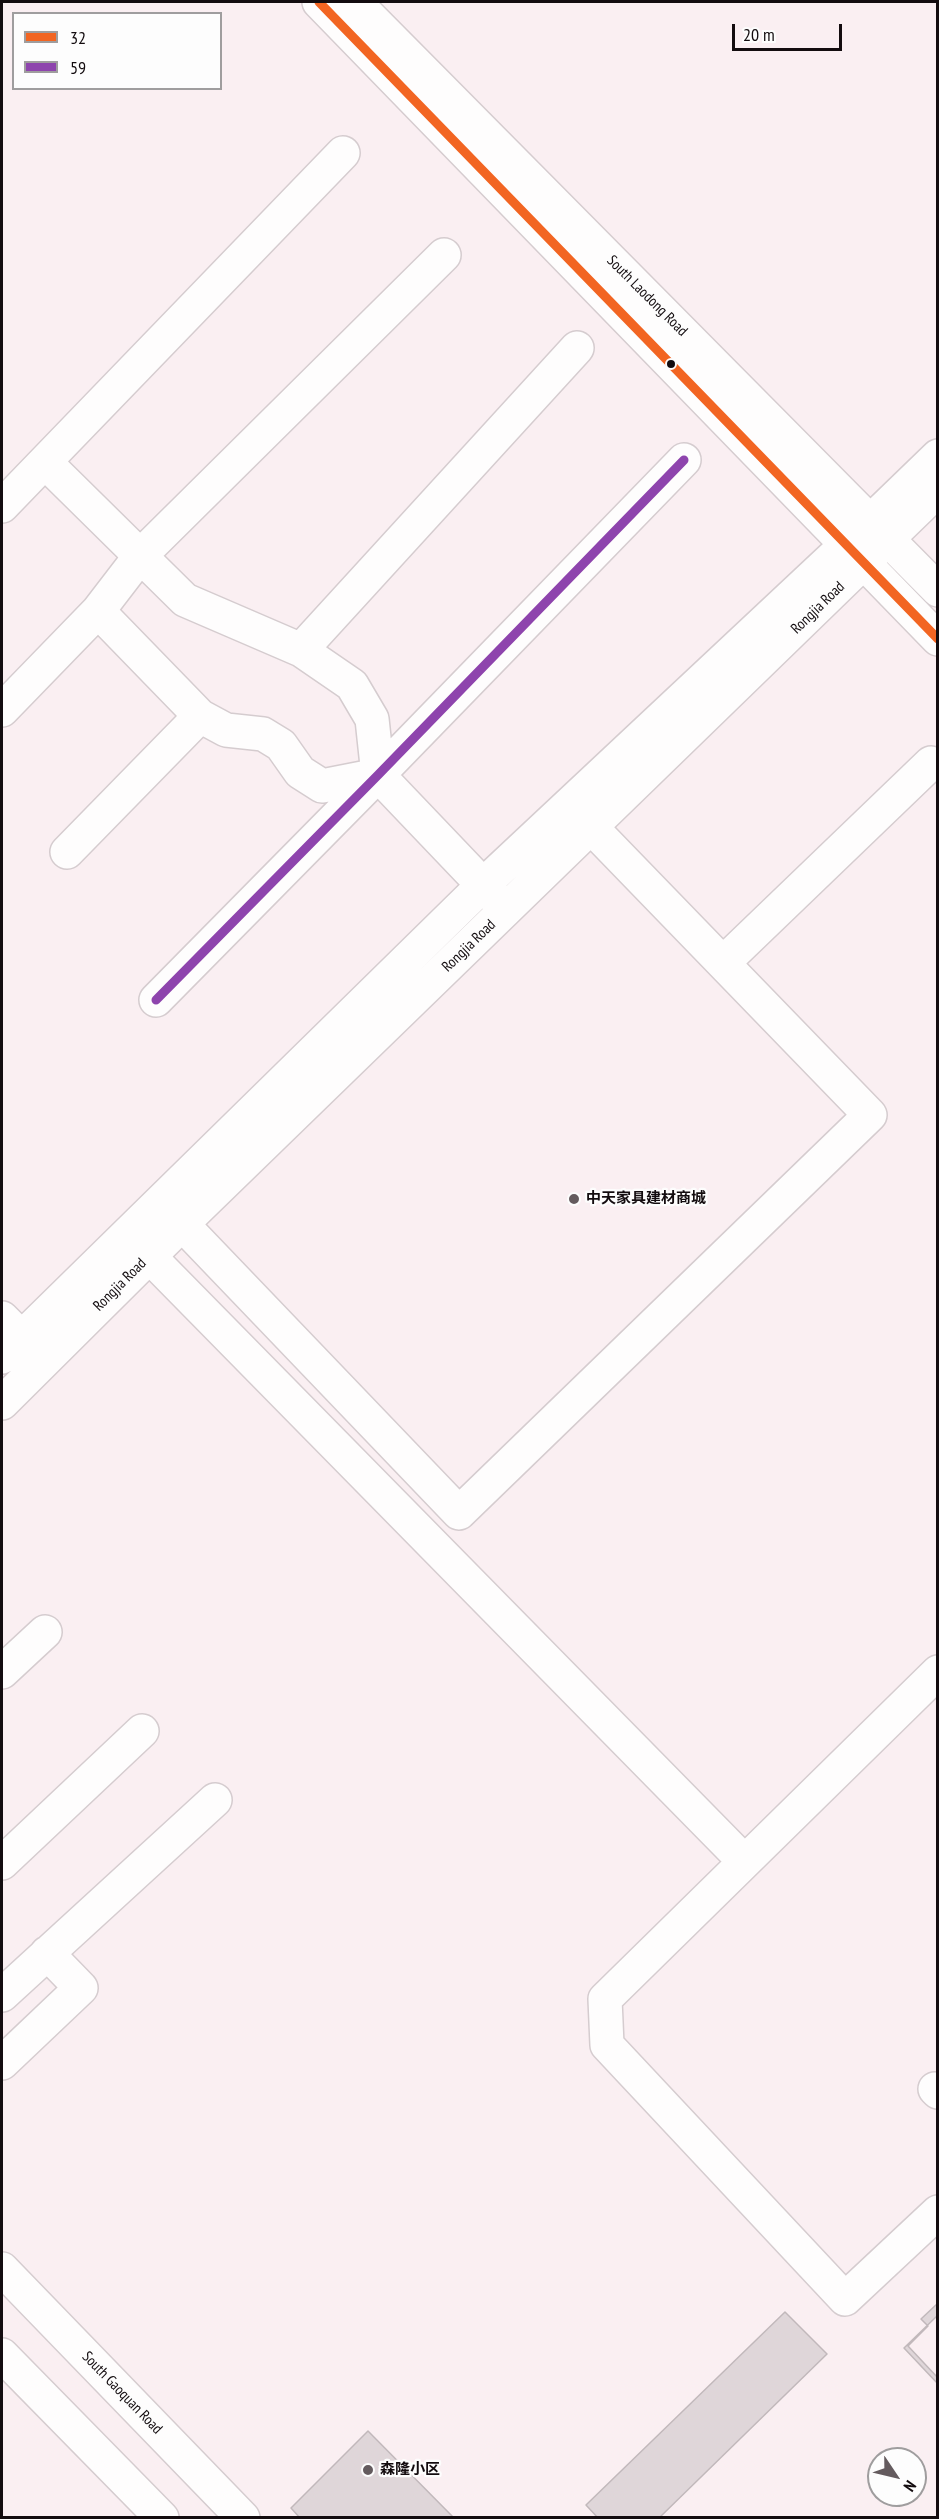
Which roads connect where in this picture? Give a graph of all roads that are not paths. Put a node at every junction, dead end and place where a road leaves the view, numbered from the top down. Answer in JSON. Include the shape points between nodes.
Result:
{"nodes":[{"id":1,"x":319,"y":2,"type":"edge"},
{"id":2,"x":355,"y":2,"type":"edge"},
{"id":3,"x":343,"y":153,"type":"dead end"},
{"id":4,"x":444,"y":255,"type":"dead end"},
{"id":5,"x":577,"y":348,"type":"dead end"},
{"id":6,"x":938,"y":456,"type":"edge"},
{"id":7,"x":684,"y":460,"type":"dead end"},
{"id":8,"x":45,"y":462,"type":"junction"},
{"id":9,"x":938,"y":490,"type":"edge"},
{"id":10,"x":2,"y":506,"type":"edge"},
{"id":11,"x":879,"y":530,"type":"junction"},
{"id":12,"x":854,"y":554,"type":"junction"},
{"id":13,"x":141,"y":555,"type":"junction"},
{"id":14,"x":938,"y":590,"type":"edge"},
{"id":15,"x":98,"y":611,"type":"junction"},
{"id":16,"x":938,"y":639,"type":"edge"},
{"id":17,"x":301,"y":650,"type":"junction"},
{"id":18,"x":2,"y":710,"type":"edge"},
{"id":19,"x":201,"y":716,"type":"junction"},
{"id":20,"x":931,"y":763,"type":"dead end"},
{"id":21,"x":378,"y":776,"type":"junction"},
{"id":22,"x":591,"y":827,"type":"junction"},
{"id":23,"x":67,"y":852,"type":"dead end"},
{"id":24,"x":482,"y":886,"type":"junction"},
{"id":25,"x":507,"y":909,"type":"junction"},
{"id":26,"x":723,"y":963,"type":"junction"},
{"id":27,"x":156,"y":1000,"type":"dead end"},
{"id":28,"x":182,"y":1224,"type":"junction"},
{"id":29,"x":149,"y":1256,"type":"junction"},
{"id":30,"x":8,"y":1337,"type":"edge"},
{"id":31,"x":2,"y":1403,"type":"edge"},
{"id":32,"x":45,"y":1632,"type":"dead end"},
{"id":33,"x":2,"y":1672,"type":"edge"},
{"id":34,"x":938,"y":1672,"type":"edge"},
{"id":35,"x":142,"y":1731,"type":"dead end"},
{"id":36,"x":214,"y":1800,"type":"dead end"},
{"id":37,"x":744,"y":1861,"type":"junction"},
{"id":38,"x":2,"y":1863,"type":"edge"},
{"id":39,"x":47,"y":1953,"type":"junction"},
{"id":40,"x":6,"y":1981,"type":"edge"},
{"id":41,"x":2,"y":2063,"type":"edge"},
{"id":42,"x":938,"y":2212,"type":"edge"},
{"id":43,"x":2,"y":2269,"type":"edge"},
{"id":44,"x":2,"y":2355,"type":"edge"},
{"id":45,"x":162,"y":2517,"type":"edge"},
{"id":46,"x":243,"y":2517,"type":"edge"}],
"edges":[{"from":1,"to":12,"type":"street","name":"South Laodong Road"},
{"from":2,"to":11,"type":"street","name":"South Laodong Road"},
{"from":3,"to":8,"type":"street"},
{"from":4,"to":13,"type":"street"},
{"from":5,"to":17,"type":"street"},
{"from":6,"to":11,"type":"street","name":"Rongjia Road"},
{"from":7,"to":21,"type":"street"},
{"from":8,"to":10,"type":"street"},
{"from":8,"to":13,"type":"street"},
{"from":9,"to":11,"type":"street","name":"Rongjia Road"},
{"from":11,"to":12,"type":"street","name":"Rongjia Road"},
{"from":11,"to":14,"type":"street","name":"South Laodong Road"},
{"from":12,"to":16,"type":"street","name":"South Laodong Road"},
{"from":12,"to":22,"type":"street","name":"Rongjia Road"},
{"from":12,"to":24,"type":"street","name":"Rongjia Road"},
{"from":13,"to":15,"type":"street"},
{"from":13,"to":17,"type":"street","via":[[185,600]]},
{"from":15,"to":18,"type":"street"},
{"from":15,"to":19,"type":"street"},
{"from":17,"to":21,"type":"street","via":[[352,685],[372,719]]},
{"from":19,"to":21,"type":"street","via":[[226,730],[263,735],[281,745],[300,772],[322,786]]},
{"from":19,"to":23,"type":"street"},
{"from":20,"to":26,"type":"street"},
{"from":21,"to":24,"type":"street"},
{"from":21,"to":27,"type":"street"},
{"from":22,"to":25,"type":"street","name":"Rongjia Road"},
{"from":22,"to":26,"type":"street"},
{"from":24,"to":25,"type":"street"},
{"from":24,"to":30,"type":"street","name":"Rongjia Road"},
{"from":25,"to":28,"type":"street","name":"Rongjia Road"},
{"from":26,"to":28,"type":"street","via":[[870,1115],[459,1513]]},
{"from":28,"to":29,"type":"street","name":"Rongjia Road"},
{"from":29,"to":31,"type":"street","name":"Rongjia Road"},
{"from":29,"to":37,"type":"street"},
{"from":32,"to":33,"type":"street"},
{"from":34,"to":37,"type":"street"},
{"from":35,"to":38,"type":"street"},
{"from":36,"to":39,"type":"street"},
{"from":37,"to":42,"type":"street","via":[[605,1999],[607,2045],[845,2299]]},
{"from":39,"to":40,"type":"street"},
{"from":39,"to":41,"type":"street","via":[[81,1988]]},
{"from":43,"to":46,"type":"street","name":"South Gaoquan Road"},
{"from":44,"to":45,"type":"street"}]}
